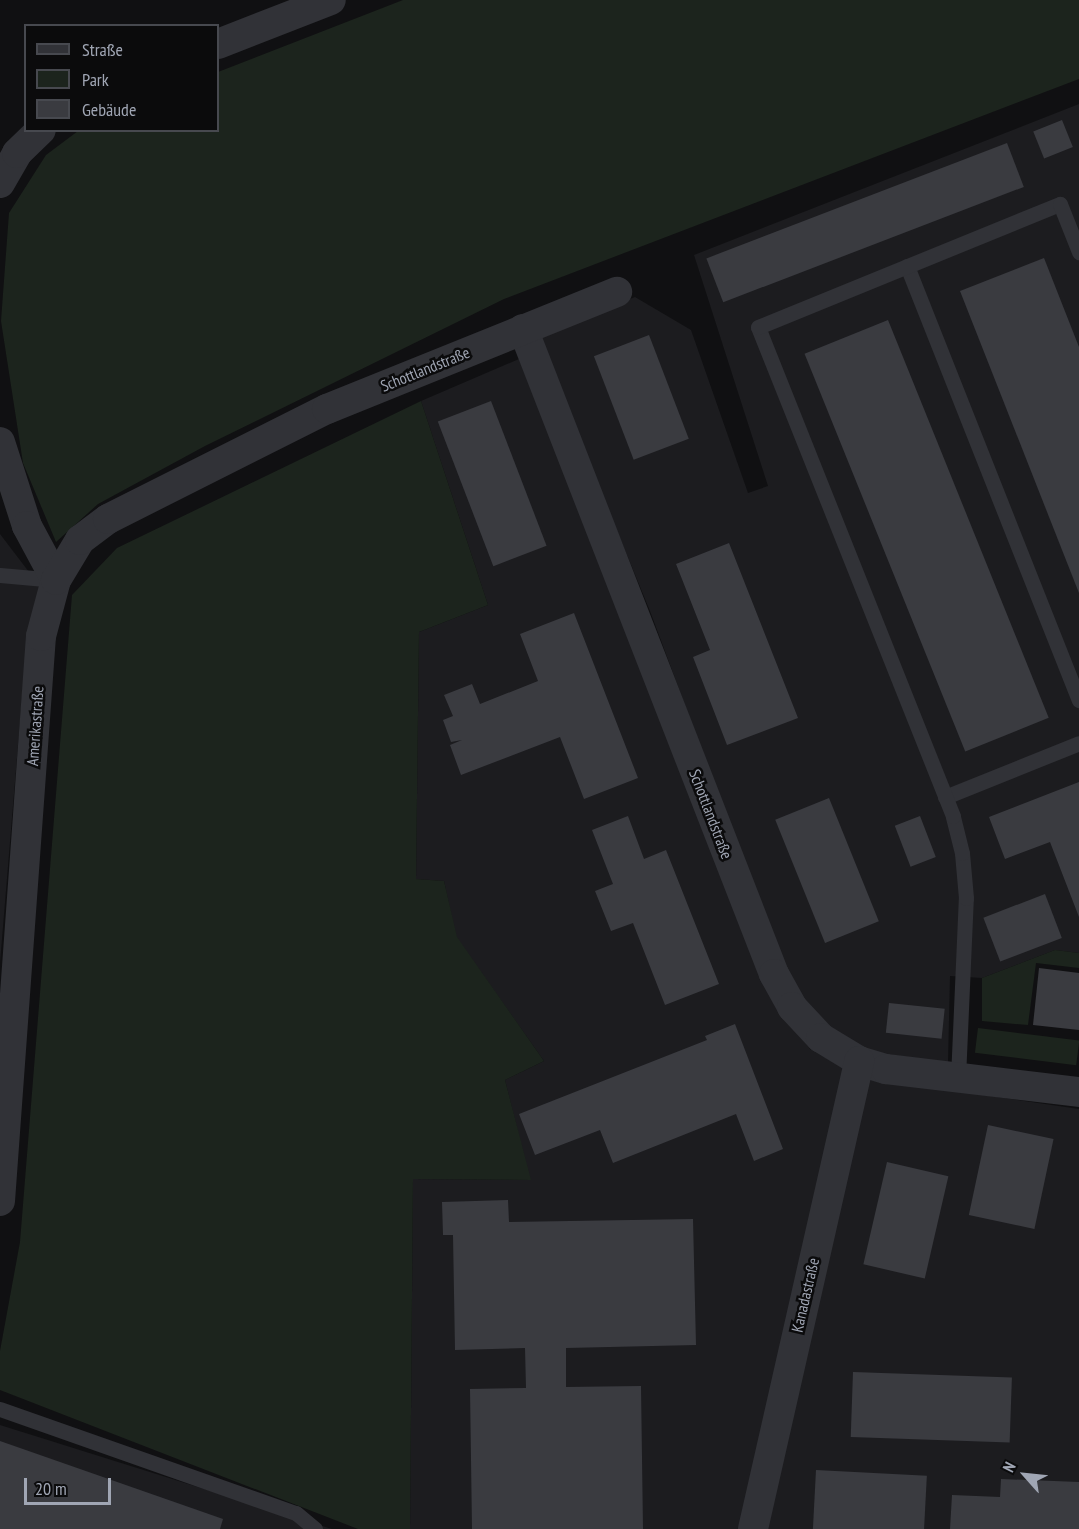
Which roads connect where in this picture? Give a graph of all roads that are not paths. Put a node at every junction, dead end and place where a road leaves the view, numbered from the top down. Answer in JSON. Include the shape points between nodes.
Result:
{"nodes":[{"id":1,"x":331,"y":0,"type":"edge"},
{"id":2,"x":219,"y":44,"type":"edge"},
{"id":3,"x":38,"y":132,"type":"edge"},
{"id":4,"x":0,"y":183,"type":"edge"},
{"id":5,"x":1079,"y":252,"type":"edge"},
{"id":6,"x":907,"y":266,"type":"junction"},
{"id":7,"x":617,"y":292,"type":"dead end"},
{"id":8,"x":523,"y":329,"type":"junction"},
{"id":9,"x":327,"y":409,"type":"joint"},
{"id":10,"x":0,"y":441,"type":"edge"},
{"id":11,"x":0,"y":575,"type":"edge"},
{"id":12,"x":56,"y":580,"type":"junction"},
{"id":13,"x":1079,"y":700,"type":"edge"},
{"id":14,"x":1079,"y":742,"type":"edge"},
{"id":15,"x":945,"y":797,"type":"junction"},
{"id":16,"x":859,"y":1061,"type":"junction"},
{"id":17,"x":958,"y":1078,"type":"junction"},
{"id":18,"x":1079,"y":1092,"type":"edge"},
{"id":19,"x":0,"y":1201,"type":"edge"},
{"id":20,"x":0,"y":1409,"type":"edge"},
{"id":21,"x":315,"y":1529,"type":"edge"},
{"id":22,"x":753,"y":1529,"type":"edge"}],
"edges":[{"from":1,"to":2,"type":"street"},
{"from":3,"to":4,"type":"street","via":[[17,153]]},
{"from":5,"to":6,"type":"lane","via":[[1060,204]]},
{"from":6,"to":13,"type":"lane"},
{"from":6,"to":15,"type":"lane","via":[[758,327]]},
{"from":7,"to":8,"type":"street","name":"Schottlandstraße"},
{"from":8,"to":9,"type":"street","name":"Schottlandstraße"},
{"from":8,"to":16,"type":"street","name":"Schottlandstraße","via":[[778,983],[792,1007],[821,1038]]},
{"from":9,"to":12,"type":"street","name":"Amerikastraße","via":[[108,519],[80,540]]},
{"from":10,"to":12,"type":"street","via":[[27,526]]},
{"from":11,"to":12,"type":"lane"},
{"from":12,"to":19,"type":"street","name":"Amerikastraße","via":[[41,636]]},
{"from":14,"to":15,"type":"lane"},
{"from":15,"to":17,"type":"lane","via":[[965,876]]},
{"from":16,"to":17,"type":"street","name":"Schottlandstraße","via":[[886,1069]]},
{"from":16,"to":22,"type":"street","name":"Kanadastraße"},
{"from":17,"to":18,"type":"street","name":"Schottlandstraße"},
{"from":20,"to":21,"type":"lane","via":[[296,1513]]}]}
